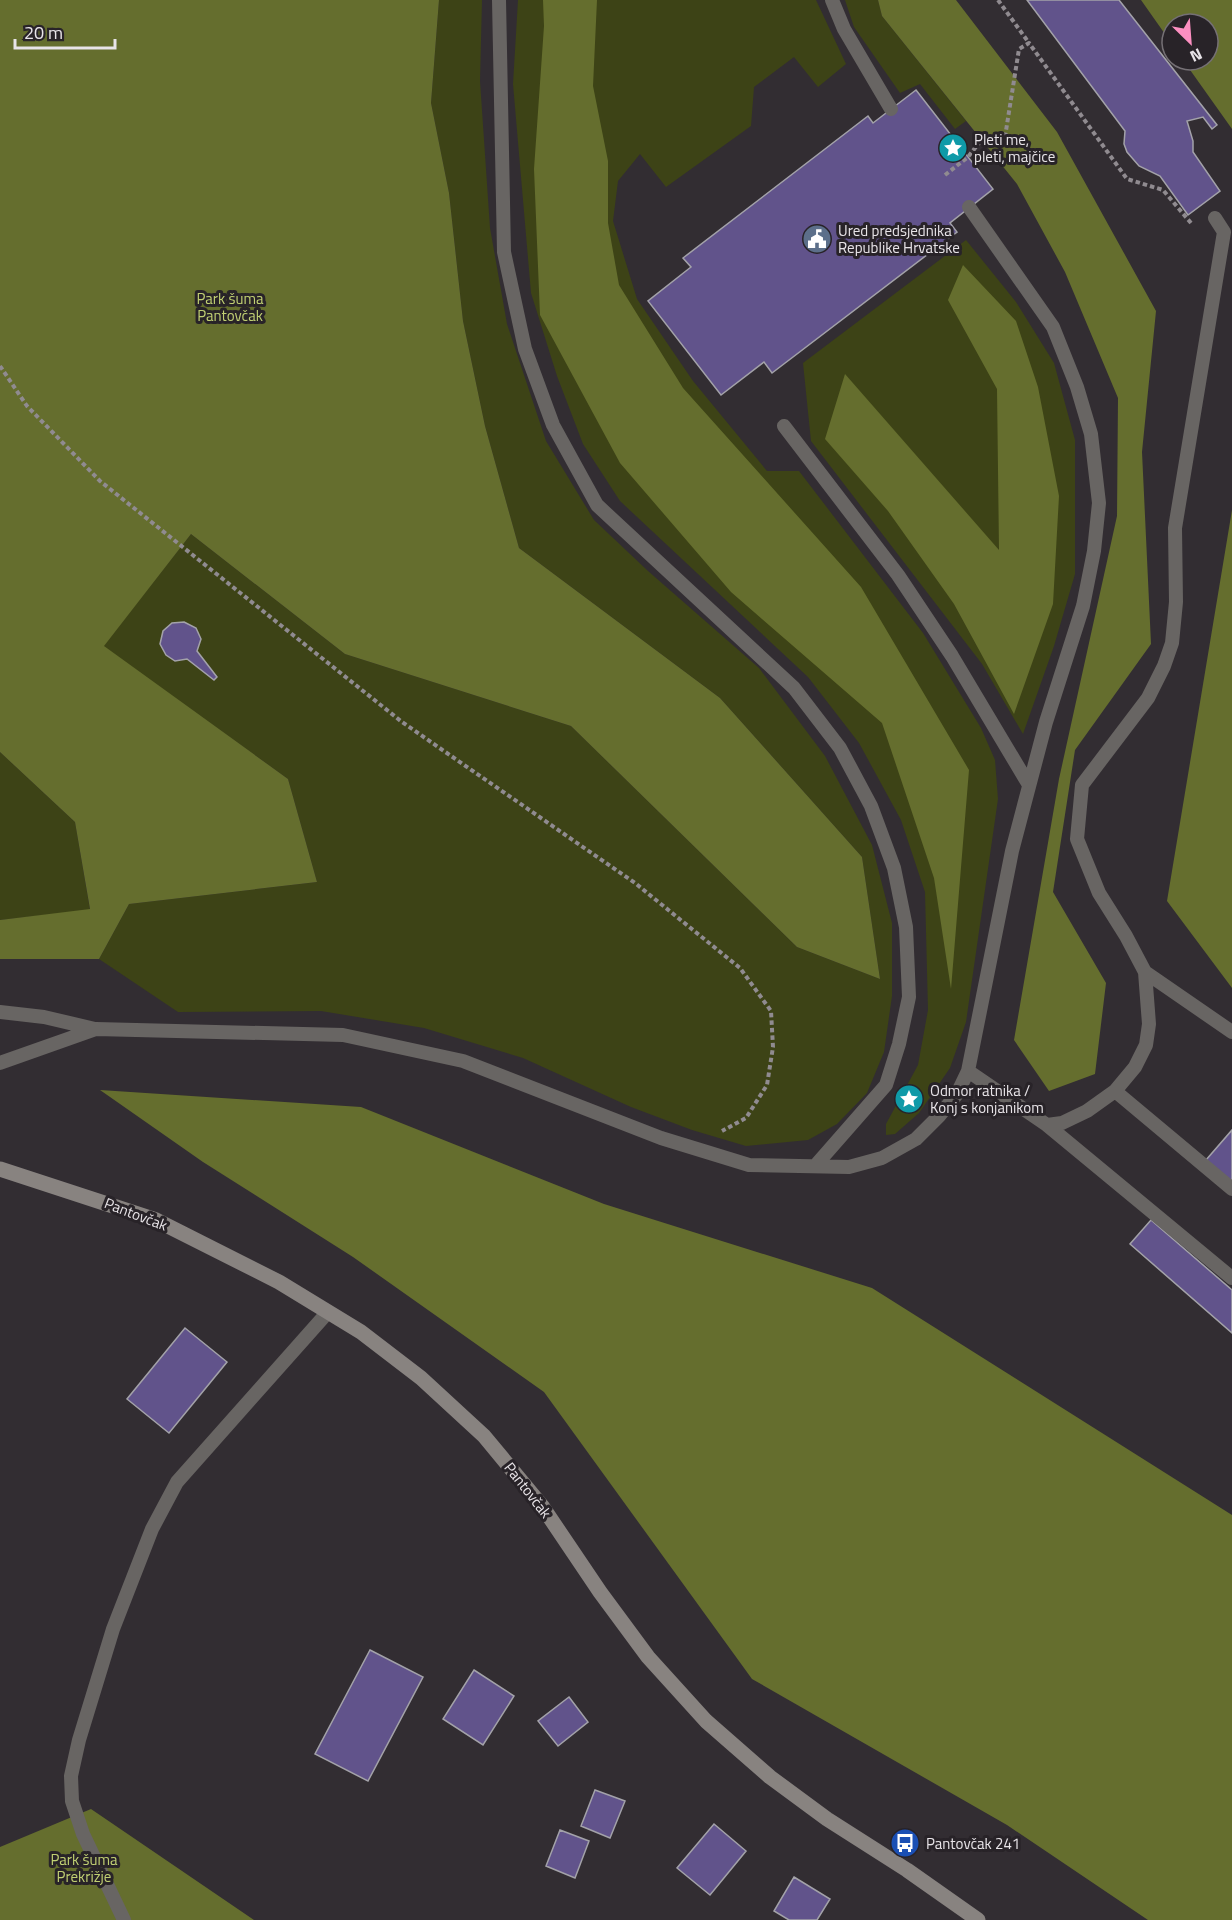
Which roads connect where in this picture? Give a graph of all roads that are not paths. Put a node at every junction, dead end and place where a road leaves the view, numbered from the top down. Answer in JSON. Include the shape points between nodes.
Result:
{"nodes":[{"id":1,"x":499,"y":0,"type":"edge"},
{"id":2,"x":832,"y":0,"type":"edge"},
{"id":3,"x":891,"y":109,"type":"dead end"},
{"id":4,"x":969,"y":207,"type":"dead end"},
{"id":5,"x":1215,"y":218,"type":"road end"},
{"id":6,"x":784,"y":426,"type":"dead end"},
{"id":7,"x":1029,"y":785,"type":"junction"},
{"id":8,"x":1145,"y":972,"type":"junction"},
{"id":9,"x":0,"y":1012,"type":"edge"},
{"id":10,"x":96,"y":1029,"type":"junction"},
{"id":11,"x":1232,"y":1032,"type":"edge"},
{"id":12,"x":0,"y":1062,"type":"edge"},
{"id":13,"x":968,"y":1071,"type":"junction"},
{"id":14,"x":1115,"y":1091,"type":"junction"},
{"id":15,"x":1047,"y":1125,"type":"junction"},
{"id":16,"x":815,"y":1166,"type":"junction"},
{"id":17,"x":0,"y":1169,"type":"edge"},
{"id":18,"x":1232,"y":1189,"type":"edge"},
{"id":19,"x":1232,"y":1278,"type":"edge"},
{"id":20,"x":328,"y":1312,"type":"junction"},
{"id":21,"x":124,"y":1920,"type":"edge"},
{"id":22,"x":978,"y":1920,"type":"edge"}],
"edges":[{"from":1,"to":16,"type":"lane","via":[[504,252],[525,349],[553,425],[597,505],[794,688],[833,739],[871,806],[894,868],[906,927],[909,997],[899,1044],[886,1086]]},
{"from":2,"to":3,"type":"lane","via":[[844,29]]},
{"from":4,"to":7,"type":"lane","via":[[1053,327],[1091,434],[1099,503],[1083,606]]},
{"from":5,"to":8,"type":"lane","via":[[1224,232],[1175,528],[1172,643],[1148,698],[1082,785],[1077,839],[1099,892]]},
{"from":6,"to":7,"type":"lane","via":[[898,575]]},
{"from":7,"to":13,"type":"lane","via":[[989,954]]},
{"from":8,"to":11,"type":"lane"},
{"from":8,"to":14,"type":"lane","via":[[1149,1023],[1146,1044],[1135,1067]]},
{"from":9,"to":10,"type":"lane"},
{"from":10,"to":12,"type":"lane"},
{"from":10,"to":16,"type":"lane","via":[[343,1035],[464,1061],[661,1138],[749,1165]]},
{"from":13,"to":15,"type":"lane"},
{"from":13,"to":16,"type":"lane","via":[[957,1094],[916,1139],[882,1158],[849,1167]]},
{"from":14,"to":15,"type":"lane","via":[[1087,1111],[1062,1123]]},
{"from":14,"to":18,"type":"lane"},
{"from":15,"to":19,"type":"lane"},
{"from":17,"to":20,"type":"main road","name":"Pantovčak","via":[[156,1220],[279,1281]]},
{"from":20,"to":21,"type":"lane","via":[[177,1482],[152,1529],[113,1629],[71,1776],[72,1801],[83,1834]]},
{"from":20,"to":22,"type":"main road","name":"Pantovčak","via":[[421,1378],[484,1436],[542,1506],[648,1657],[706,1721],[799,1798]]}]}
